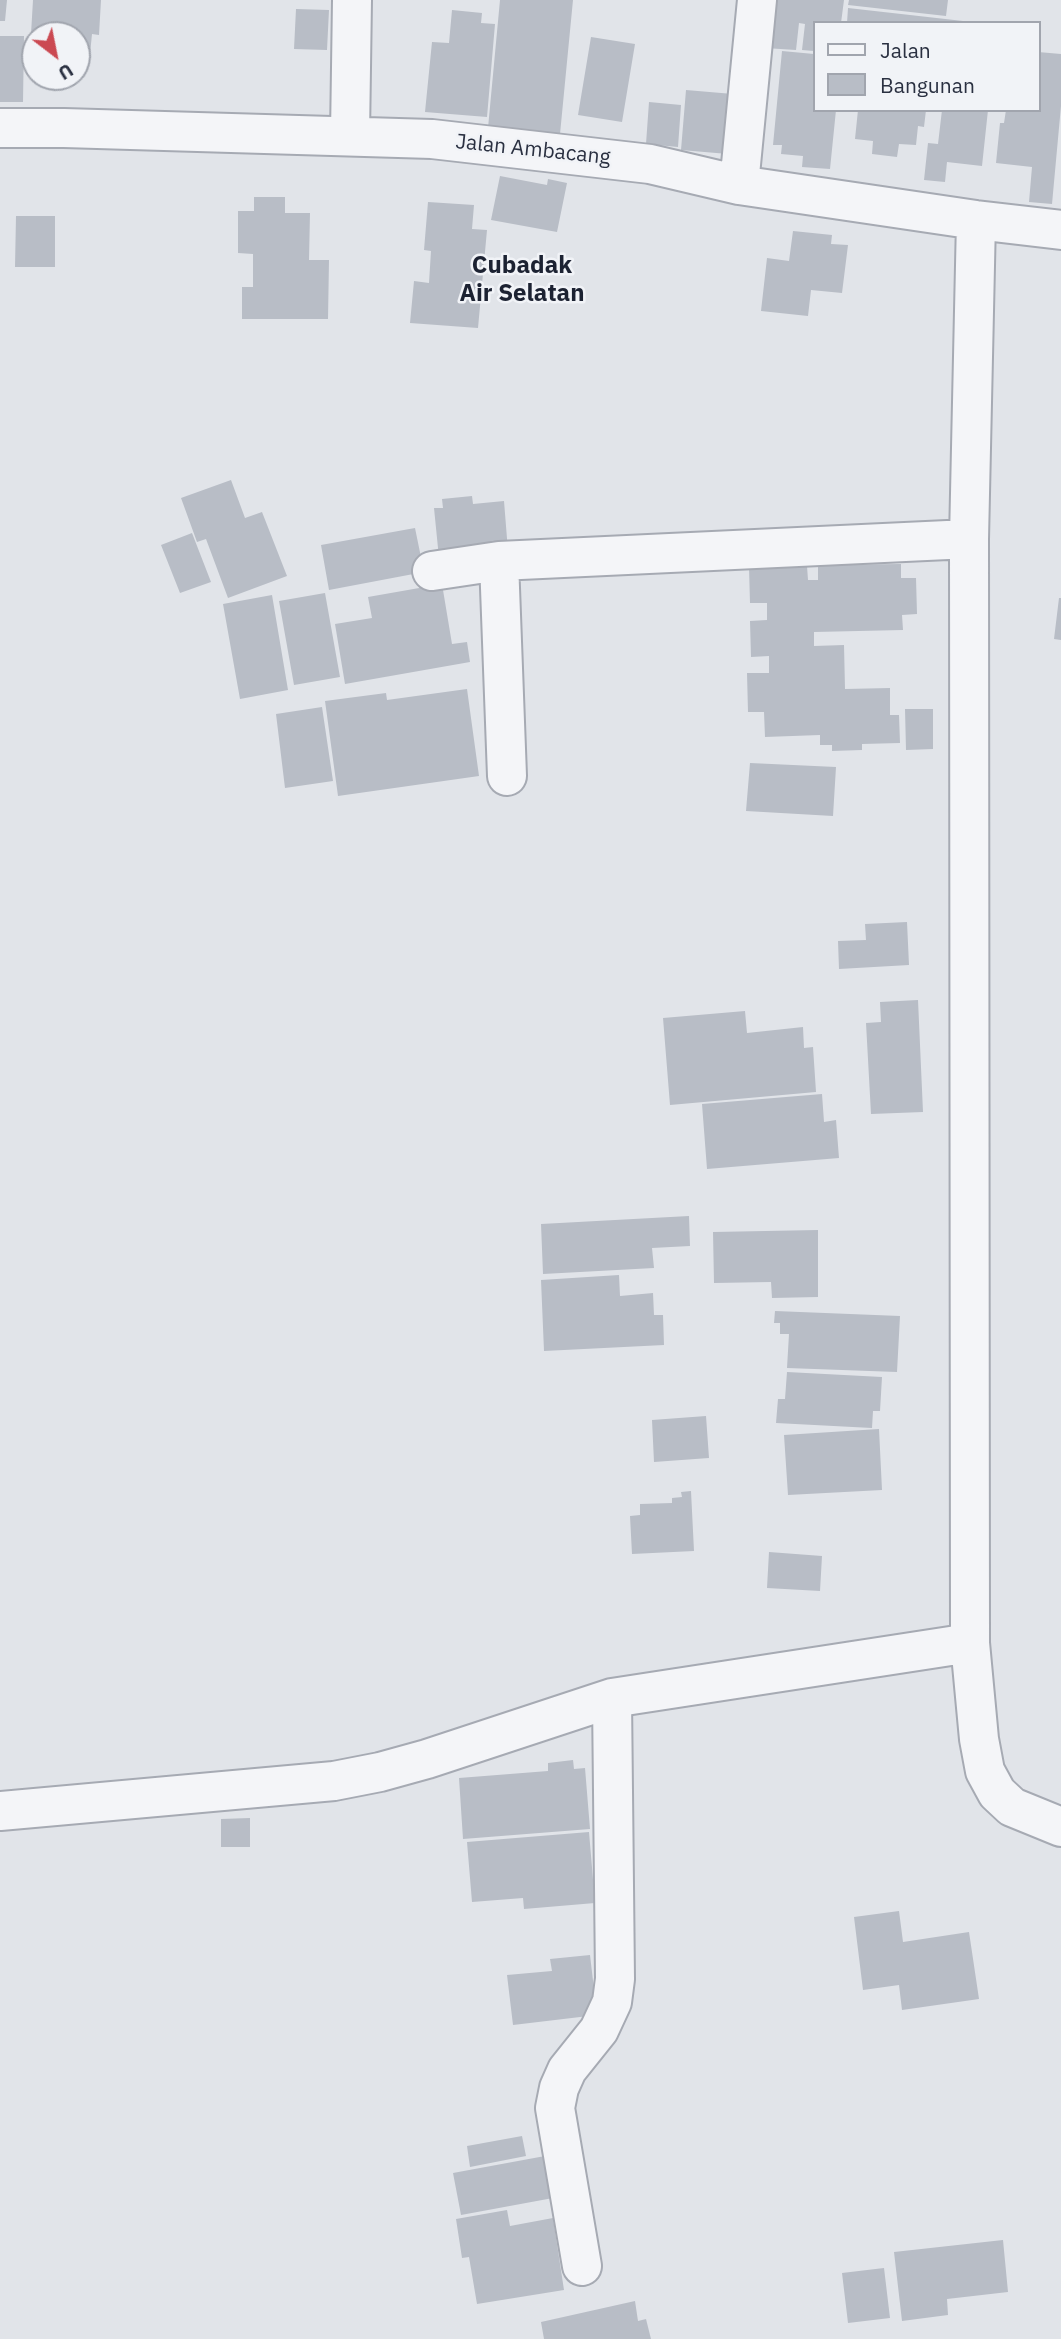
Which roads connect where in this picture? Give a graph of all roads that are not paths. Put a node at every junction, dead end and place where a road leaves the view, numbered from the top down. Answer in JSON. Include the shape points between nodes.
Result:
{"nodes":[{"id":1,"x":352,"y":0,"type":"edge"},
{"id":2,"x":757,"y":0,"type":"edge"},
{"id":3,"x":0,"y":128,"type":"edge"},
{"id":4,"x":350,"y":135,"type":"junction"},
{"id":5,"x":739,"y":184,"type":"junction"},
{"id":6,"x":976,"y":220,"type":"junction"},
{"id":7,"x":1061,"y":230,"type":"edge"},
{"id":8,"x":969,"y":538,"type":"junction"},
{"id":9,"x":499,"y":561,"type":"junction"},
{"id":10,"x":432,"y":570,"type":"dead end"},
{"id":11,"x":507,"y":776,"type":"dead end"},
{"id":12,"x":970,"y":1643,"type":"junction"},
{"id":13,"x":612,"y":1698,"type":"junction"},
{"id":14,"x":3,"y":1811,"type":"edge"},
{"id":15,"x":1061,"y":1827,"type":"edge"},
{"id":16,"x":582,"y":2266,"type":"dead end"}],
"edges":[{"from":1,"to":4,"type":"street"},
{"from":2,"to":5,"type":"street"},
{"from":3,"to":4,"type":"street","name":"Jalan Ambacang"},
{"from":4,"to":5,"type":"street","name":"Jalan Ambacang","via":[[432,139],[650,164]]},
{"from":5,"to":6,"type":"street","name":"Jalan Ambacang"},
{"from":6,"to":7,"type":"street","name":"Jalan Ambacang"},
{"from":6,"to":8,"type":"street"},
{"from":8,"to":9,"type":"street"},
{"from":8,"to":12,"type":"street"},
{"from":9,"to":10,"type":"street"},
{"from":9,"to":11,"type":"street"},
{"from":12,"to":13,"type":"street"},
{"from":12,"to":15,"type":"street","via":[[985,1771],[997,1793],[1012,1807]]},
{"from":13,"to":14,"type":"street","via":[[427,1759],[334,1781]]},
{"from":13,"to":16,"type":"street","via":[[615,1979],[599,2030],[567,2070],[555,2108]]}]}
